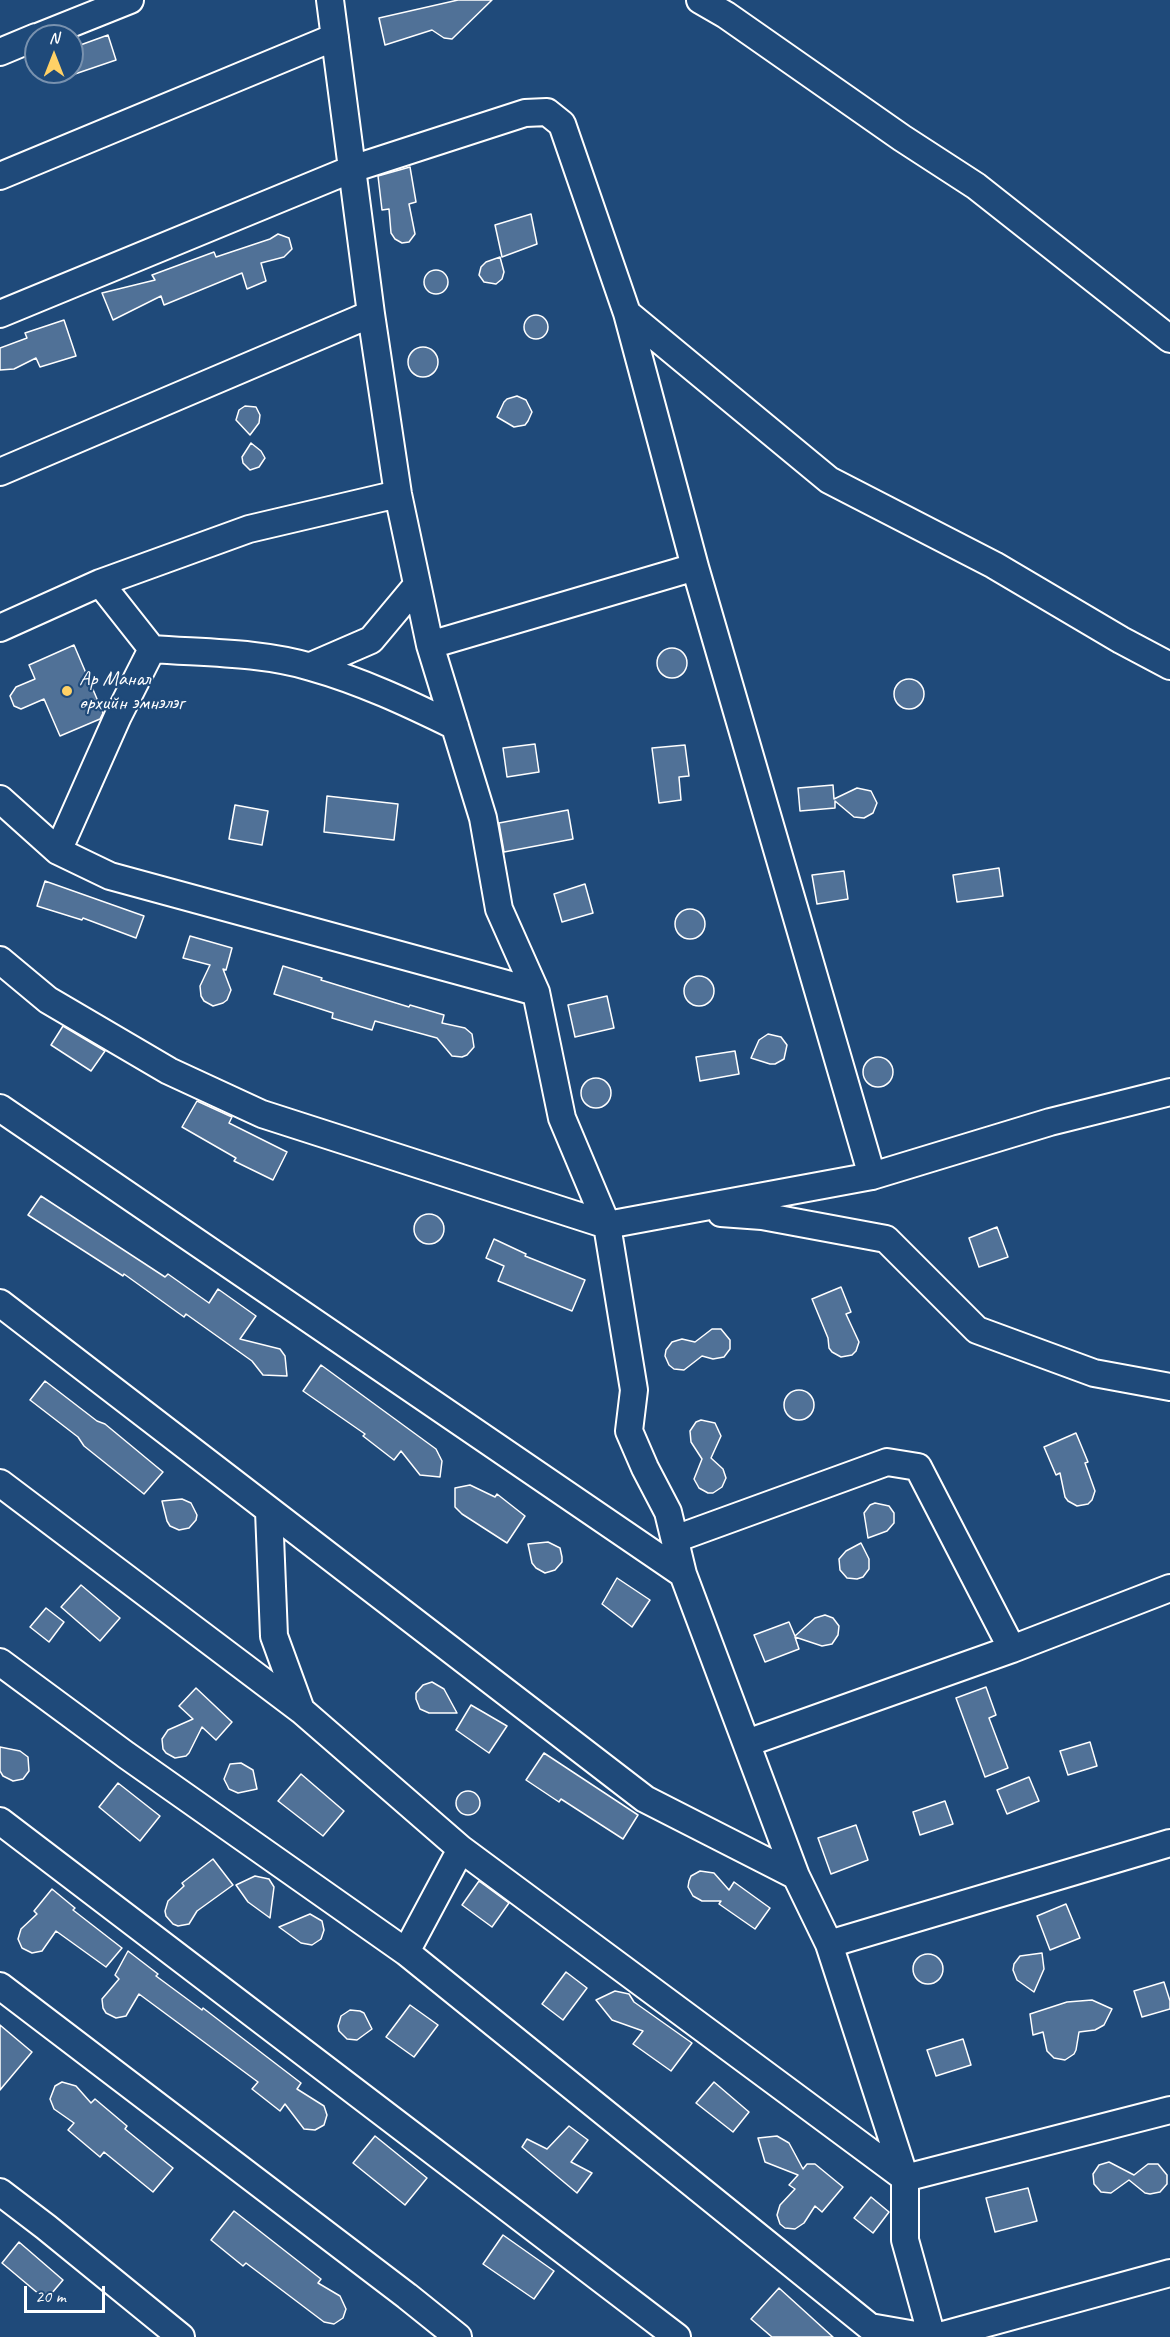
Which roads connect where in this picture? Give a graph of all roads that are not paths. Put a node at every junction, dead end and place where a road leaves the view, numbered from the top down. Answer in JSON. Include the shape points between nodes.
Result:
{"nodes":[{"id":1,"x":130,"y":0,"type":"edge"},
{"id":2,"x":330,"y":0,"type":"edge"},
{"id":3,"x":700,"y":0,"type":"edge"},
{"id":4,"x":70,"y":24,"type":"edge"},
{"id":5,"x":335,"y":37,"type":"junction"},
{"id":6,"x":24,"y":43,"type":"edge"},
{"id":7,"x":0,"y":52,"type":"edge"},
{"id":8,"x":352,"y":169,"type":"junction"},
{"id":9,"x":0,"y":176,"type":"edge"},
{"id":10,"x":627,"y":313,"type":"junction"},
{"id":11,"x":0,"y":314,"type":"edge"},
{"id":12,"x":371,"y":314,"type":"junction"},
{"id":13,"x":1170,"y":339,"type":"edge"},
{"id":14,"x":0,"y":472,"type":"edge"},
{"id":15,"x":398,"y":494,"type":"junction"},
{"id":16,"x":695,"y":567,"type":"junction"},
{"id":17,"x":100,"y":583,"type":"junction"},
{"id":18,"x":417,"y":585,"type":"junction"},
{"id":19,"x":0,"y":628,"type":"edge"},
{"id":20,"x":430,"y":645,"type":"junction"},
{"id":21,"x":152,"y":649,"type":"junction"},
{"id":22,"x":311,"y":666,"type":"junction"},
{"id":23,"x":1170,"y":666,"type":"edge"},
{"id":24,"x":455,"y":726,"type":"junction"},
{"id":25,"x":0,"y":799,"type":"edge"},
{"id":26,"x":58,"y":851,"type":"junction"},
{"id":27,"x":0,"y":960,"type":"edge"},
{"id":28,"x":536,"y":992,"type":"junction"},
{"id":29,"x":1170,"y":1092,"type":"edge"},
{"id":30,"x":0,"y":1108,"type":"edge"},
{"id":31,"x":872,"y":1176,"type":"junction"},
{"id":32,"x":682,"y":1211,"type":"junction"},
{"id":33,"x":607,"y":1225,"type":"junction"},
{"id":34,"x":0,"y":1303,"type":"edge"},
{"id":35,"x":1170,"y":1386,"type":"edge"},
{"id":36,"x":0,"y":1483,"type":"edge"},
{"id":37,"x":269,"y":1511,"type":"junction"},
{"id":38,"x":675,"y":1539,"type":"junction"},
{"id":39,"x":683,"y":1574,"type":"junction"},
{"id":40,"x":1170,"y":1588,"type":"edge"},
{"id":41,"x":1012,"y":1649,"type":"junction"},
{"id":42,"x":0,"y":1662,"type":"edge"},
{"id":43,"x":301,"y":1710,"type":"junction"},
{"id":44,"x":747,"y":1743,"type":"junction"},
{"id":45,"x":0,"y":1821,"type":"edge"},
{"id":46,"x":1170,"y":1843,"type":"edge"},
{"id":47,"x":461,"y":1849,"type":"junction"},
{"id":48,"x":796,"y":1876,"type":"junction"},
{"id":49,"x":829,"y":1944,"type":"junction"},
{"id":50,"x":406,"y":1952,"type":"junction"},
{"id":51,"x":0,"y":1986,"type":"edge"},
{"id":52,"x":1170,"y":2110,"type":"edge"},
{"id":53,"x":905,"y":2178,"type":"junction"},
{"id":54,"x":0,"y":2192,"type":"edge"},
{"id":55,"x":1170,"y":2273,"type":"edge"},
{"id":56,"x":181,"y":2337,"type":"edge"},
{"id":57,"x":458,"y":2337,"type":"edge"},
{"id":58,"x":677,"y":2337,"type":"edge"},
{"id":59,"x":927,"y":2337,"type":"edge"},
{"id":60,"x":934,"y":2337,"type":"edge"}],
"edges":[{"from":1,"to":4,"type":"street"},
{"from":2,"to":5,"type":"street"},
{"from":3,"to":13,"type":"street","via":[[976,186]]},
{"from":5,"to":8,"type":"street"},
{"from":5,"to":9,"type":"street"},
{"from":6,"to":7,"type":"street"},
{"from":8,"to":10,"type":"street","via":[[525,113],[547,112],[562,124]]},
{"from":8,"to":11,"type":"street"},
{"from":8,"to":12,"type":"street"},
{"from":10,"to":16,"type":"street"},
{"from":10,"to":23,"type":"street","via":[[829,480],[994,565]]},
{"from":12,"to":14,"type":"street"},
{"from":12,"to":15,"type":"street"},
{"from":15,"to":17,"type":"street","via":[[249,529]]},
{"from":15,"to":18,"type":"street"},
{"from":16,"to":20,"type":"street"},
{"from":16,"to":31,"type":"street"},
{"from":17,"to":19,"type":"street"},
{"from":17,"to":21,"type":"street"},
{"from":18,"to":20,"type":"street"},
{"from":18,"to":22,"type":"street","via":[[371,640]]},
{"from":20,"to":24,"type":"street"},
{"from":21,"to":22,"type":"street","via":[[254,656]]},
{"from":21,"to":26,"type":"street"},
{"from":22,"to":24,"type":"street","via":[[395,696]]},
{"from":24,"to":28,"type":"street","via":[[483,819],[499,909]]},
{"from":25,"to":26,"type":"street"},
{"from":26,"to":28,"type":"street","via":[[110,876]]},
{"from":27,"to":33,"type":"street","via":[[48,1000],[159,1065],[262,1114]]},
{"from":28,"to":33,"type":"street","via":[[562,1118]]},
{"from":29,"to":31,"type":"street","via":[[1050,1122]]},
{"from":30,"to":39,"type":"street"},
{"from":31,"to":32,"type":"street"},
{"from":32,"to":33,"type":"street"},
{"from":32,"to":35,"type":"street","via":[[762,1216],[886,1239],[977,1330],[1094,1373]]},
{"from":33,"to":38,"type":"street","via":[[634,1390],[629,1431],[668,1512]]},
{"from":34,"to":37,"type":"street"},
{"from":36,"to":43,"type":"street"},
{"from":37,"to":43,"type":"street","via":[[274,1636]]},
{"from":37,"to":48,"type":"street","via":[[645,1799]]},
{"from":38,"to":39,"type":"street"},
{"from":38,"to":41,"type":"street","via":[[887,1462],[918,1467]]},
{"from":39,"to":44,"type":"street"},
{"from":40,"to":41,"type":"street"},
{"from":41,"to":44,"type":"street"},
{"from":42,"to":50,"type":"street"},
{"from":43,"to":47,"type":"street"},
{"from":44,"to":48,"type":"street"},
{"from":45,"to":58,"type":"street"},
{"from":46,"to":49,"type":"street"},
{"from":47,"to":50,"type":"street"},
{"from":47,"to":53,"type":"street"},
{"from":48,"to":49,"type":"street"},
{"from":49,"to":53,"type":"street"},
{"from":50,"to":59,"type":"street","via":[[870,2327]]},
{"from":51,"to":57,"type":"street"},
{"from":52,"to":53,"type":"street"},
{"from":53,"to":60,"type":"street","via":[[905,2240]]},
{"from":54,"to":56,"type":"street"},
{"from":55,"to":60,"type":"street"}]}
